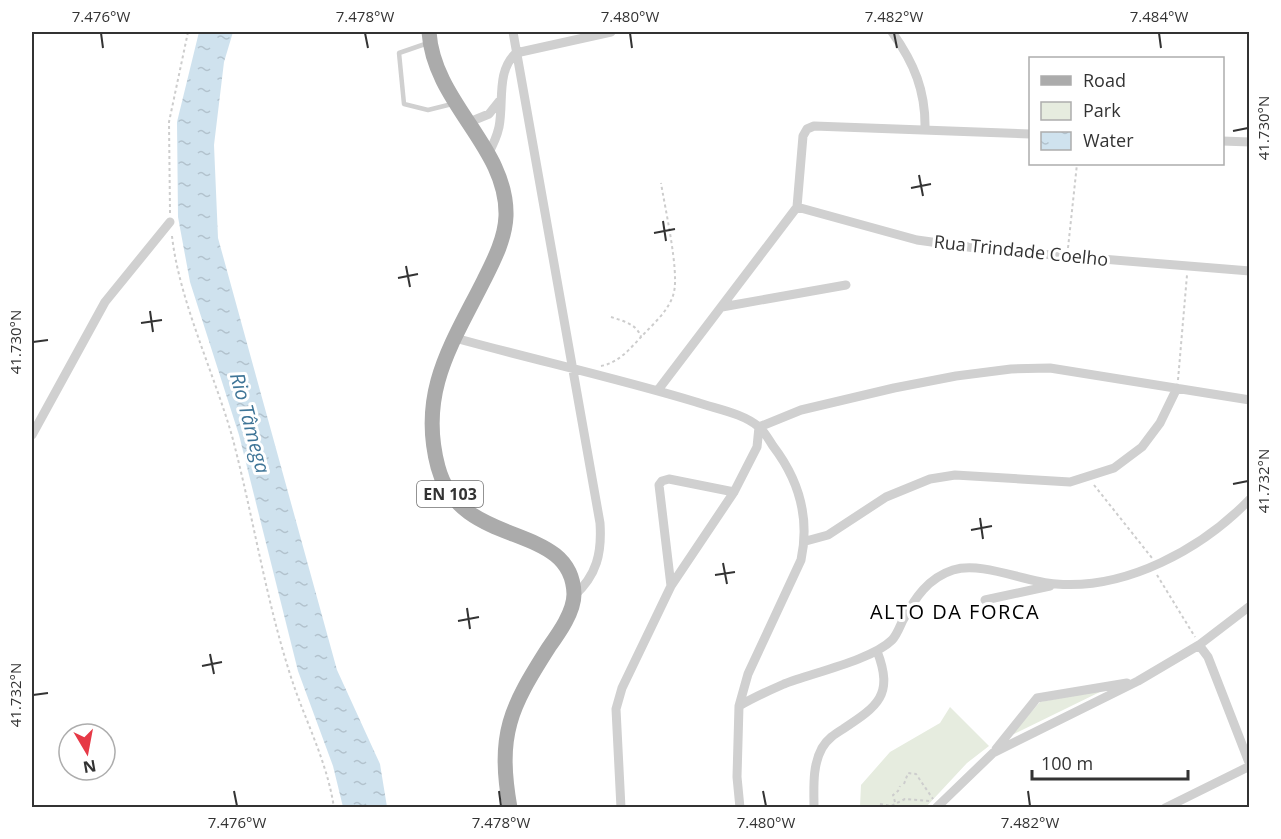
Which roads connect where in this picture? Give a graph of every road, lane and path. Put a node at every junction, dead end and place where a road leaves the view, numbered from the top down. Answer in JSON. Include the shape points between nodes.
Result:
{"nodes":[{"id":1,"x":188,"y":32,"type":"edge"},
{"id":2,"x":513,"y":32,"type":"edge"},
{"id":3,"x":611,"y":32,"type":"edge"},
{"id":4,"x":892,"y":32,"type":"edge"},
{"id":5,"x":429,"y":37,"type":"edge"},
{"id":6,"x":516,"y":53,"type":"junction"},
{"id":7,"x":502,"y":98,"type":"junction"},
{"id":8,"x":454,"y":102,"type":"junction"},
{"id":9,"x":467,"y":123,"type":"junction"},
{"id":10,"x":925,"y":130,"type":"junction"},
{"id":11,"x":1029,"y":134,"type":"edge"},
{"id":12,"x":1224,"y":141,"type":"edge"},
{"id":13,"x":1250,"y":142,"type":"edge"},
{"id":14,"x":488,"y":154,"type":"junction"},
{"id":15,"x":1077,"y":165,"type":"edge"},
{"id":16,"x":661,"y":183,"type":"dead end"},
{"id":17,"x":797,"y":207,"type":"junction"},
{"id":18,"x":170,"y":222,"type":"junction"},
{"id":19,"x":1067,"y":256,"type":"junction"},
{"id":20,"x":1188,"y":266,"type":"junction"},
{"id":21,"x":1250,"y":271,"type":"edge"},
{"id":22,"x":846,"y":285,"type":"dead end"},
{"id":23,"x":722,"y":307,"type":"junction"},
{"id":24,"x":611,"y":317,"type":"dead end"},
{"id":25,"x":641,"y":337,"type":"junction"},
{"id":26,"x":455,"y":338,"type":"junction"},
{"id":27,"x":598,"y":366,"type":"dead end"},
{"id":28,"x":575,"y":370,"type":"junction"},
{"id":29,"x":1177,"y":388,"type":"junction"},
{"id":30,"x":657,"y":390,"type":"junction"},
{"id":31,"x":1250,"y":400,"type":"edge"},
{"id":32,"x":759,"y":427,"type":"junction"},
{"id":33,"x":32,"y":435,"type":"edge"},
{"id":34,"x":1088,"y":478,"type":"junction"},
{"id":35,"x":734,"y":492,"type":"junction"},
{"id":36,"x":1250,"y":500,"type":"edge"},
{"id":37,"x":806,"y":541,"type":"junction"},
{"id":38,"x":1154,"y":565,"type":"junction"},
{"id":39,"x":1055,"y":584,"type":"junction"},
{"id":40,"x":671,"y":586,"type":"junction"},
{"id":41,"x":574,"y":596,"type":"junction"},
{"id":42,"x":985,"y":600,"type":"dead end"},
{"id":43,"x":1250,"y":606,"type":"edge"},
{"id":44,"x":1199,"y":645,"type":"junction"},
{"id":45,"x":877,"y":651,"type":"junction"},
{"id":46,"x":1138,"y":681,"type":"junction"},
{"id":47,"x":739,"y":706,"type":"junction"},
{"id":48,"x":993,"y":753,"type":"junction"},
{"id":49,"x":1250,"y":766,"type":"edge"},
{"id":50,"x":904,"y":784,"type":"dead end"},
{"id":51,"x":900,"y":786,"type":"dead end"},
{"id":52,"x":896,"y":802,"type":"junction"},
{"id":53,"x":880,"y":804,"type":"dead end"},
{"id":54,"x":334,"y":807,"type":"edge"},
{"id":55,"x":510,"y":807,"type":"edge"},
{"id":56,"x":621,"y":807,"type":"edge"},
{"id":57,"x":740,"y":807,"type":"edge"},
{"id":58,"x":814,"y":807,"type":"edge"},
{"id":59,"x":936,"y":807,"type":"edge"},
{"id":60,"x":1165,"y":807,"type":"edge"}],
"edges":[{"from":1,"to":18,"type":"path","via":[[169,122]]},
{"from":2,"to":6,"type":"street"},
{"from":3,"to":6,"type":"street"},
{"from":4,"to":10,"type":"street","via":[[922,88]]},
{"from":5,"to":8,"type":"main road","number":"EN 103","via":[[440,78]]},
{"from":5,"to":8,"type":"lane","via":[[399,53],[404,104],[428,110]]},
{"from":6,"to":7,"type":"street","via":[[505,69]]},
{"from":6,"to":28,"type":"street","via":[[552,266]]},
{"from":7,"to":9,"type":"street","via":[[496,108]]},
{"from":7,"to":14,"type":"street","via":[[499,128]]},
{"from":8,"to":9,"type":"main road","number":"EN 103"},
{"from":9,"to":14,"type":"main road","number":"EN 103"},
{"from":10,"to":11,"type":"street"},
{"from":10,"to":17,"type":"street","via":[[814,126],[807,129],[803,136]]},
{"from":12,"to":13,"type":"street"},
{"from":14,"to":26,"type":"main road","number":"EN 103","via":[[500,176],[505,197],[503,234],[499,250]]},
{"from":15,"to":19,"type":"path"},
{"from":16,"to":25,"type":"path","via":[[674,292],[665,311]]},
{"from":17,"to":19,"type":"street","name":"Rua Trindade Coelho","via":[[917,240]]},
{"from":17,"to":23,"type":"street"},
{"from":18,"to":33,"type":"street","via":[[105,302]]},
{"from":18,"to":54,"type":"path","via":[[187,297],[232,437],[274,620],[324,762]]},
{"from":19,"to":20,"type":"street","name":"Rua Trindade Coelho"},
{"from":20,"to":21,"type":"street","name":"Rua Trindade Coelho"},
{"from":20,"to":29,"type":"path"},
{"from":22,"to":23,"type":"street"},
{"from":23,"to":30,"type":"street"},
{"from":24,"to":25,"type":"path","via":[[628,323]]},
{"from":25,"to":27,"type":"path","via":[[619,358]]},
{"from":26,"to":28,"type":"street"},
{"from":26,"to":41,"type":"main road","number":"EN 103","via":[[435,385],[430,412],[438,468],[446,489],[462,510],[483,523],[543,545],[560,558]]},
{"from":28,"to":30,"type":"street"},
{"from":28,"to":41,"type":"street","via":[[601,538],[594,574]]},
{"from":29,"to":31,"type":"street"},
{"from":29,"to":32,"type":"street","via":[[1050,368],[1011,369],[956,375],[859,396],[801,410]]},
{"from":29,"to":34,"type":"street","via":[[1160,423],[1142,447],[1114,468]]},
{"from":30,"to":32,"type":"street","via":[[736,415]]},
{"from":32,"to":35,"type":"street","via":[[757,447]]},
{"from":32,"to":37,"type":"street","via":[[783,459],[798,489]]},
{"from":34,"to":37,"type":"street","via":[[1070,482],[930,478],[886,497],[828,535]]},
{"from":34,"to":38,"type":"path"},
{"from":35,"to":40,"type":"street"},
{"from":35,"to":40,"type":"street","via":[[669,479],[659,485]]},
{"from":36,"to":38,"type":"street","via":[[1223,524]]},
{"from":37,"to":47,"type":"street","via":[[801,560],[748,674]]},
{"from":38,"to":39,"type":"street","via":[[1094,583]]},
{"from":38,"to":44,"type":"path"},
{"from":39,"to":42,"type":"street"},
{"from":39,"to":45,"type":"street","via":[[972,568],[954,570],[923,589],[893,639]]},
{"from":40,"to":56,"type":"street","via":[[622,688],[616,709]]},
{"from":41,"to":55,"type":"main road","via":[[564,624],[511,714],[504,752]]},
{"from":43,"to":44,"type":"street"},
{"from":44,"to":46,"type":"street"},
{"from":44,"to":49,"type":"street","via":[[1208,657]]},
{"from":45,"to":47,"type":"street","via":[[783,685]]},
{"from":45,"to":58,"type":"street","via":[[885,682],[881,697],[872,710],[822,747],[814,780]]},
{"from":46,"to":48,"type":"street"},
{"from":46,"to":48,"type":"street","via":[[1037,698]]},
{"from":47,"to":57,"type":"street","via":[[736,777]]},
{"from":48,"to":59,"type":"street"},
{"from":49,"to":60,"type":"street"},
{"from":50,"to":52,"type":"path","via":[[909,773],[916,774],[933,801]]},
{"from":51,"to":52,"type":"path","via":[[893,795]]},
{"from":52,"to":53,"type":"path","via":[[889,806]]}]}
